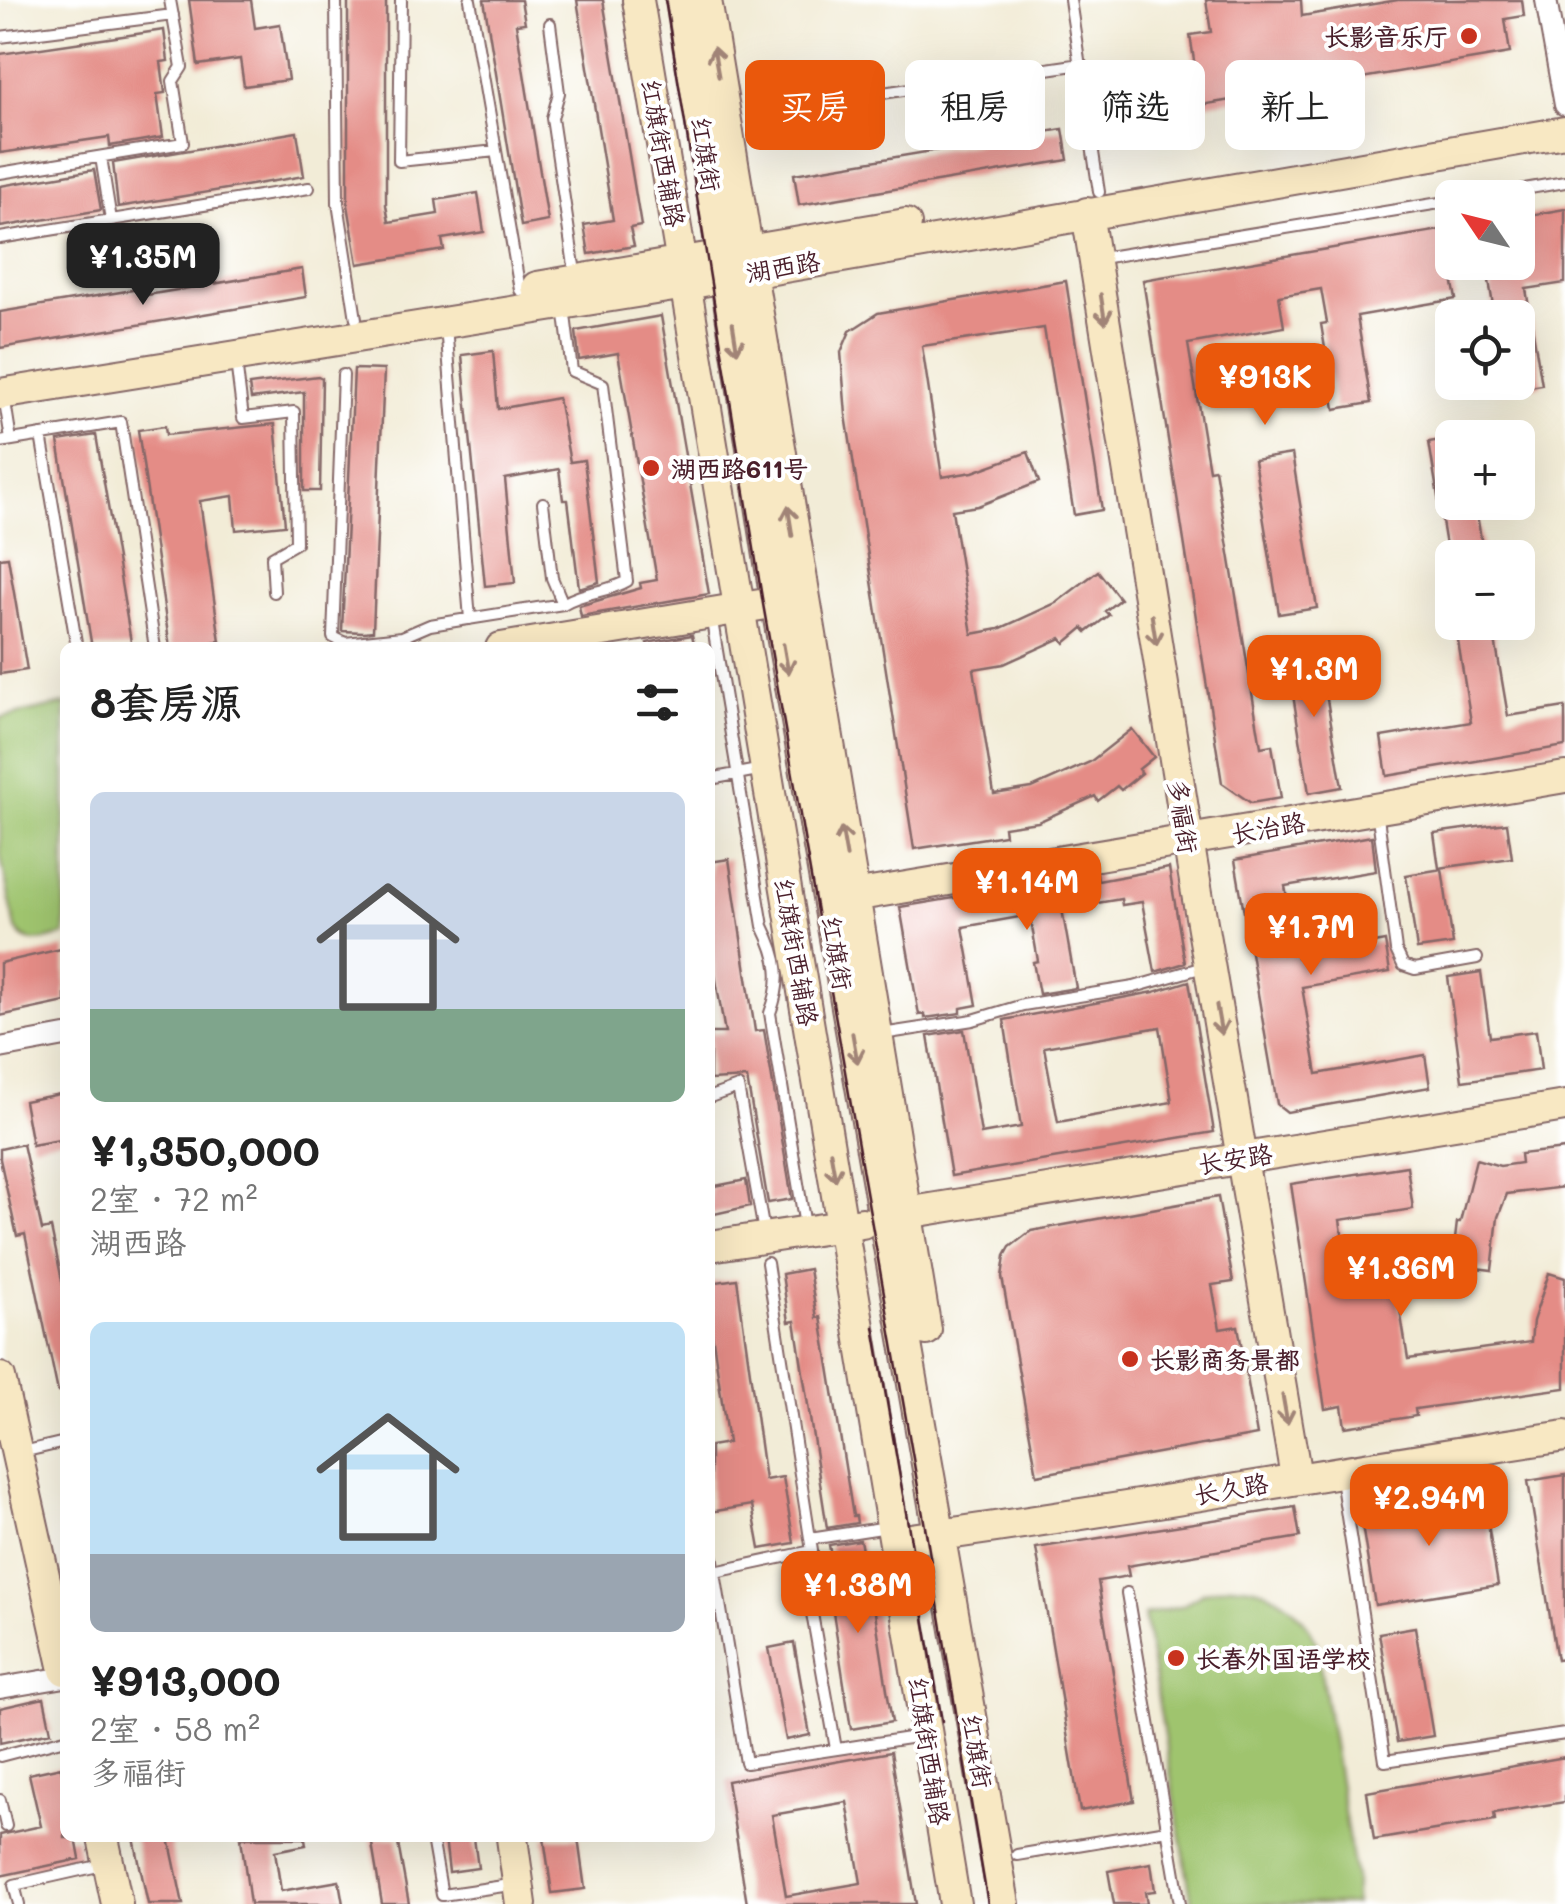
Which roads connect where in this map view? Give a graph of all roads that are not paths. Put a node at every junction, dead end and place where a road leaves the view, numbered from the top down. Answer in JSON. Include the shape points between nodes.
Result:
{"nodes":[{"id":1,"x":170,"y":0,"type":"edge"},
{"id":2,"x":336,"y":0,"type":"edge"},
{"id":3,"x":401,"y":0,"type":"edge"},
{"id":4,"x":470,"y":0,"type":"edge"},
{"id":5,"x":638,"y":0,"type":"edge"},
{"id":6,"x":682,"y":0,"type":"edge"},
{"id":7,"x":706,"y":0,"type":"edge"},
{"id":8,"x":1070,"y":0,"type":"edge"},
{"id":9,"x":1546,"y":0,"type":"edge"},
{"id":10,"x":173,"y":15,"type":"junction"},
{"id":11,"x":550,"y":24,"type":"dead end"},
{"id":12,"x":0,"y":37,"type":"edge"},
{"id":13,"x":1080,"y":60,"type":"edge"},
{"id":14,"x":1065,"y":66,"type":"edge"},
{"id":15,"x":885,"y":93,"type":"edge"},
{"id":16,"x":1565,"y":105,"type":"edge"},
{"id":17,"x":1565,"y":114,"type":"edge"},
{"id":18,"x":1565,"y":132,"type":"edge"},
{"id":19,"x":1088,"y":150,"type":"edge"},
{"id":20,"x":496,"y":151,"type":"junction"},
{"id":21,"x":101,"y":157,"type":"junction"},
{"id":22,"x":0,"y":173,"type":"edge"},
{"id":23,"x":1565,"y":182,"type":"edge"},
{"id":24,"x":1535,"y":187,"type":"edge"},
{"id":25,"x":309,"y":188,"type":"dead end"},
{"id":26,"x":1093,"y":203,"type":"junction"},
{"id":27,"x":1435,"y":204,"type":"edge"},
{"id":28,"x":111,"y":220,"type":"junction"},
{"id":29,"x":0,"y":238,"type":"edge"},
{"id":30,"x":1094,"y":259,"type":"junction"},
{"id":31,"x":737,"y":263,"type":"junction"},
{"id":32,"x":684,"y":272,"type":"junction"},
{"id":33,"x":520,"y":290,"type":"junction"},
{"id":34,"x":570,"y":291,"type":"junction"},
{"id":35,"x":356,"y":319,"type":"junction"},
{"id":36,"x":446,"y":321,"type":"junction"},
{"id":37,"x":235,"y":355,"type":"junction"},
{"id":38,"x":343,"y":375,"type":"dead end"},
{"id":39,"x":1,"y":388,"type":"edge"},
{"id":40,"x":40,"y":436,"type":"junction"},
{"id":41,"x":6,"y":441,"type":"edge"},
{"id":42,"x":543,"y":503,"type":"dead end"},
{"id":43,"x":274,"y":592,"type":"dead end"},
{"id":44,"x":776,"y":601,"type":"junction"},
{"id":45,"x":563,"y":604,"type":"junction"},
{"id":46,"x":725,"y":610,"type":"junction"},
{"id":47,"x":470,"y":619,"type":"junction"},
{"id":48,"x":76,"y":642,"type":"edge"},
{"id":49,"x":154,"y":642,"type":"edge"},
{"id":50,"x":544,"y":642,"type":"edge"},
{"id":51,"x":753,"y":771,"type":"junction"},
{"id":52,"x":1565,"y":777,"type":"edge"},
{"id":53,"x":715,"y":778,"type":"edge"},
{"id":54,"x":1377,"y":809,"type":"junction"},
{"id":55,"x":1188,"y":840,"type":"junction"},
{"id":56,"x":853,"y":896,"type":"junction"},
{"id":57,"x":1477,"y":958,"type":"dead end"},
{"id":58,"x":1210,"y":966,"type":"junction"},
{"id":59,"x":876,"y":1035,"type":"junction"},
{"id":60,"x":60,"y":1037,"type":"edge"},
{"id":61,"x":0,"y":1048,"type":"edge"},
{"id":62,"x":715,"y":1094,"type":"edge"},
{"id":63,"x":1565,"y":1106,"type":"edge"},
{"id":64,"x":1242,"y":1157,"type":"junction"},
{"id":65,"x":895,"y":1216,"type":"junction"},
{"id":66,"x":843,"y":1226,"type":"junction"},
{"id":67,"x":806,"y":1232,"type":"junction"},
{"id":68,"x":715,"y":1246,"type":"edge"},
{"id":69,"x":766,"y":1250,"type":"junction"},
{"id":70,"x":0,"y":1378,"type":"edge"},
{"id":71,"x":1565,"y":1436,"type":"edge"},
{"id":72,"x":60,"y":1443,"type":"edge"},
{"id":73,"x":17,"y":1453,"type":"junction"},
{"id":74,"x":1340,"y":1470,"type":"junction"},
{"id":75,"x":1296,"y":1477,"type":"junction"},
{"id":76,"x":895,"y":1533,"type":"junction"},
{"id":77,"x":952,"y":1535,"type":"junction"},
{"id":78,"x":811,"y":1545,"type":"junction"},
{"id":79,"x":715,"y":1572,"type":"joint"},
{"id":80,"x":1128,"y":1593,"type":"dead end"},
{"id":81,"x":60,"y":1650,"type":"edge"},
{"id":82,"x":60,"y":1674,"type":"edge"},
{"id":83,"x":0,"y":1688,"type":"edge"},
{"id":84,"x":1565,"y":1734,"type":"edge"},
{"id":85,"x":928,"y":1735,"type":"junction"},
{"id":86,"x":60,"y":1740,"type":"edge"},
{"id":87,"x":836,"y":1749,"type":"junction"},
{"id":88,"x":0,"y":1756,"type":"edge"},
{"id":89,"x":0,"y":1800,"type":"edge"},
{"id":90,"x":6,"y":1826,"type":"dead end"},
{"id":91,"x":1167,"y":1830,"type":"junction"},
{"id":92,"x":433,"y":1842,"type":"edge"},
{"id":93,"x":513,"y":1842,"type":"edge"},
{"id":94,"x":106,"y":1850,"type":"edge"},
{"id":95,"x":1017,"y":1855,"type":"junction"},
{"id":96,"x":520,"y":1894,"type":"edge"},
{"id":97,"x":19,"y":1904,"type":"edge"},
{"id":98,"x":117,"y":1904,"type":"edge"},
{"id":99,"x":955,"y":1904,"type":"edge"},
{"id":100,"x":1004,"y":1904,"type":"edge"},
{"id":101,"x":1025,"y":1904,"type":"edge"},
{"id":102,"x":1180,"y":1904,"type":"edge"}],
"edges":[{"from":1,"to":10,"type":"lane"},
{"from":2,"to":35,"type":"lane","via":[[338,204]]},
{"from":3,"to":20,"type":"lane","via":[[400,161]]},
{"from":4,"to":20,"type":"lane"},
{"from":5,"to":32,"type":"main road","name":"红旗街西辅路"},
{"from":6,"to":31,"type":"main road","name":"红旗街"},
{"from":31,"to":7,"type":"main road","name":"红旗街","one_way":true},
{"from":8,"to":13,"type":"lane"},
{"from":9,"to":16,"type":"street"},
{"from":10,"to":12,"type":"lane"},
{"from":10,"to":21,"type":"lane","via":[[182,68],[173,81],[183,143]]},
{"from":11,"to":34,"type":"lane","via":[[558,93],[552,118]]},
{"from":14,"to":15,"type":"lane"},
{"from":17,"to":26,"type":"main road","name":"湖西路"},
{"from":18,"to":26,"type":"main road","name":"湖西路"},
{"from":19,"to":26,"type":"lane"},
{"from":20,"to":33,"type":"lane"},
{"from":21,"to":22,"type":"lane"},
{"from":21,"to":28,"type":"lane"},
{"from":23,"to":24,"type":"lane"},
{"from":25,"to":28,"type":"lane"},
{"from":26,"to":30,"type":"main road","name":"多福街"},
{"from":26,"to":31,"type":"main road","name":"湖西路"},
{"from":27,"to":30,"type":"lane"},
{"from":28,"to":29,"type":"lane"},
{"from":30,"to":55,"type":"main road","name":"多福街","one_way":true},
{"from":31,"to":32,"type":"main road","name":"湖西路"},
{"from":31,"to":44,"type":"main road","name":"红旗街","one_way":true},
{"from":56,"to":31,"type":"main road","name":"红旗街","one_way":true},
{"from":32,"to":34,"type":"main road","name":"湖西路"},
{"from":32,"to":46,"type":"main road","name":"红旗街西辅路"},
{"from":33,"to":34,"type":"main road","name":"湖西路"},
{"from":33,"to":35,"type":"main road","name":"湖西路"},
{"from":34,"to":36,"type":"main road","name":"湖西路"},
{"from":34,"to":45,"type":"lane","via":[[572,371],[603,384],[627,581]]},
{"from":35,"to":39,"type":"main road","name":"湖西路"},
{"from":36,"to":37,"type":"main road","name":"湖西路"},
{"from":36,"to":47,"type":"lane"},
{"from":37,"to":39,"type":"main road","name":"湖西路"},
{"from":37,"to":43,"type":"lane","via":[[243,418],[294,412],[296,543],[272,557]]},
{"from":38,"to":47,"type":"lane","via":[[332,638],[402,638]]},
{"from":39,"to":41,"type":"lane"},
{"from":40,"to":41,"type":"lane"},
{"from":40,"to":48,"type":"lane"},
{"from":40,"to":49,"type":"lane","via":[[121,422]]},
{"from":42,"to":45,"type":"lane","via":[[552,578]]},
{"from":44,"to":46,"type":"main road"},
{"from":44,"to":65,"type":"main road","name":"红旗街","one_way":true},
{"from":45,"to":47,"type":"lane"},
{"from":46,"to":50,"type":"main road"},
{"from":46,"to":51,"type":"main road","name":"红旗街西辅路"},
{"from":51,"to":53,"type":"lane"},
{"from":51,"to":66,"type":"main road","name":"红旗街西辅路","one_way":true},
{"from":51,"to":67,"type":"lane","via":[[764,926],[780,988],[770,1013]]},
{"from":52,"to":54,"type":"main road","name":"长治路"},
{"from":54,"to":55,"type":"main road","name":"长治路"},
{"from":54,"to":57,"type":"lane","via":[[1403,965],[1414,969]]},
{"from":55,"to":56,"type":"main road","name":"长治路"},
{"from":55,"to":58,"type":"main road","name":"多福街"},
{"from":56,"to":59,"type":"main road","name":"红旗街"},
{"from":58,"to":59,"type":"lane","via":[[1134,987]]},
{"from":58,"to":64,"type":"main road","name":"多福街","one_way":true},
{"from":59,"to":65,"type":"main road","name":"红旗街"},
{"from":60,"to":61,"type":"street"},
{"from":62,"to":69,"type":"lane","via":[[738,1087]]},
{"from":63,"to":64,"type":"main road","name":"长安路"},
{"from":64,"to":65,"type":"main road","name":"长安路"},
{"from":64,"to":75,"type":"main road","name":"多福街","one_way":true},
{"from":65,"to":66,"type":"main road","name":"长安路"},
{"from":65,"to":77,"type":"main road","name":"红旗街"},
{"from":66,"to":67,"type":"main road","name":"长安路"},
{"from":66,"to":76,"type":"main road","name":"红旗街西辅路"},
{"from":67,"to":69,"type":"main road","name":"长安路"},
{"from":68,"to":69,"type":"main road","name":"长安路"},
{"from":69,"to":78,"type":"lane"},
{"from":70,"to":73,"type":"main road"},
{"from":71,"to":74,"type":"main road","name":"长久路"},
{"from":72,"to":73,"type":"lane"},
{"from":73,"to":81,"type":"main road"},
{"from":74,"to":75,"type":"main road","name":"长久路"},
{"from":74,"to":84,"type":"lane","via":[[1385,1761]]},
{"from":75,"to":77,"type":"main road","name":"长久路"},
{"from":76,"to":77,"type":"main road","name":"长久路"},
{"from":76,"to":78,"type":"lane"},
{"from":76,"to":85,"type":"main road","name":"红旗街西辅路"},
{"from":77,"to":95,"type":"main road","name":"红旗街"},
{"from":77,"to":100,"type":"main road","name":"红旗街"},
{"from":78,"to":79,"type":"lane"},
{"from":78,"to":87,"type":"lane","via":[[805,1574]]},
{"from":79,"to":87,"type":"lane","via":[[746,1763]]},
{"from":80,"to":91,"type":"lane"},
{"from":82,"to":83,"type":"street"},
{"from":85,"to":87,"type":"lane"},
{"from":85,"to":99,"type":"main road","name":"红旗街西辅路"},
{"from":86,"to":88,"type":"lane"},
{"from":89,"to":90,"type":"lane"},
{"from":91,"to":95,"type":"lane"},
{"from":91,"to":102,"type":"lane"},
{"from":92,"to":96,"type":"lane","via":[[442,1896]]},
{"from":93,"to":96,"type":"main road"},
{"from":94,"to":97,"type":"lane","via":[[14,1885]]},
{"from":94,"to":98,"type":"main road"},
{"from":95,"to":101,"type":"main road","name":"红旗街"}]}
